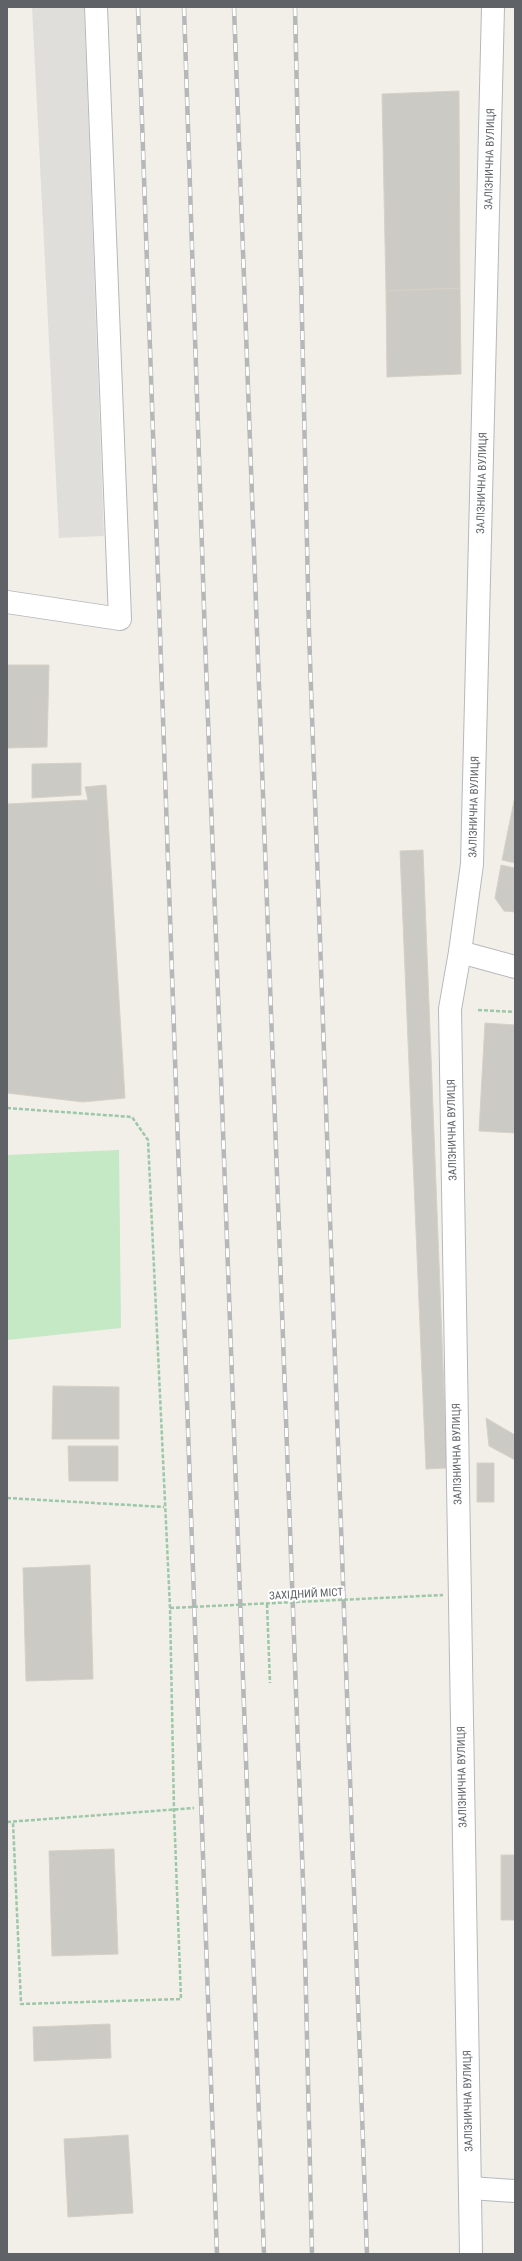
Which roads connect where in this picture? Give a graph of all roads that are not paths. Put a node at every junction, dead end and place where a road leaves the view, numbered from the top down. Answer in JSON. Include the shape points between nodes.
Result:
{"nodes":[{"id":1,"x":96,"y":7,"type":"edge"},
{"id":2,"x":493,"y":7,"type":"edge"},
{"id":3,"x":7,"y":602,"type":"edge"},
{"id":4,"x":460,"y":952,"type":"junction"},
{"id":5,"x":515,"y":967,"type":"edge"},
{"id":6,"x":470,"y":2188,"type":"junction"},
{"id":7,"x":515,"y":2191,"type":"edge"},
{"id":8,"x":471,"y":2254,"type":"edge"}],
"edges":[{"from":1,"to":3,"type":"street","via":[[120,619]]},
{"from":2,"to":4,"type":"street","name":"ЗАЛІЗНИЧНА ВУЛИЦЯ","via":[[472,864]]},
{"from":4,"to":5,"type":"street"},
{"from":4,"to":6,"type":"street","name":"ЗАЛІЗНИЧНА ВУЛИЦЯ","via":[[450,1009]]},
{"from":6,"to":7,"type":"street"},
{"from":6,"to":8,"type":"street","name":"ЗАЛІЗНИЧНА ВУЛИЦЯ"}]}
